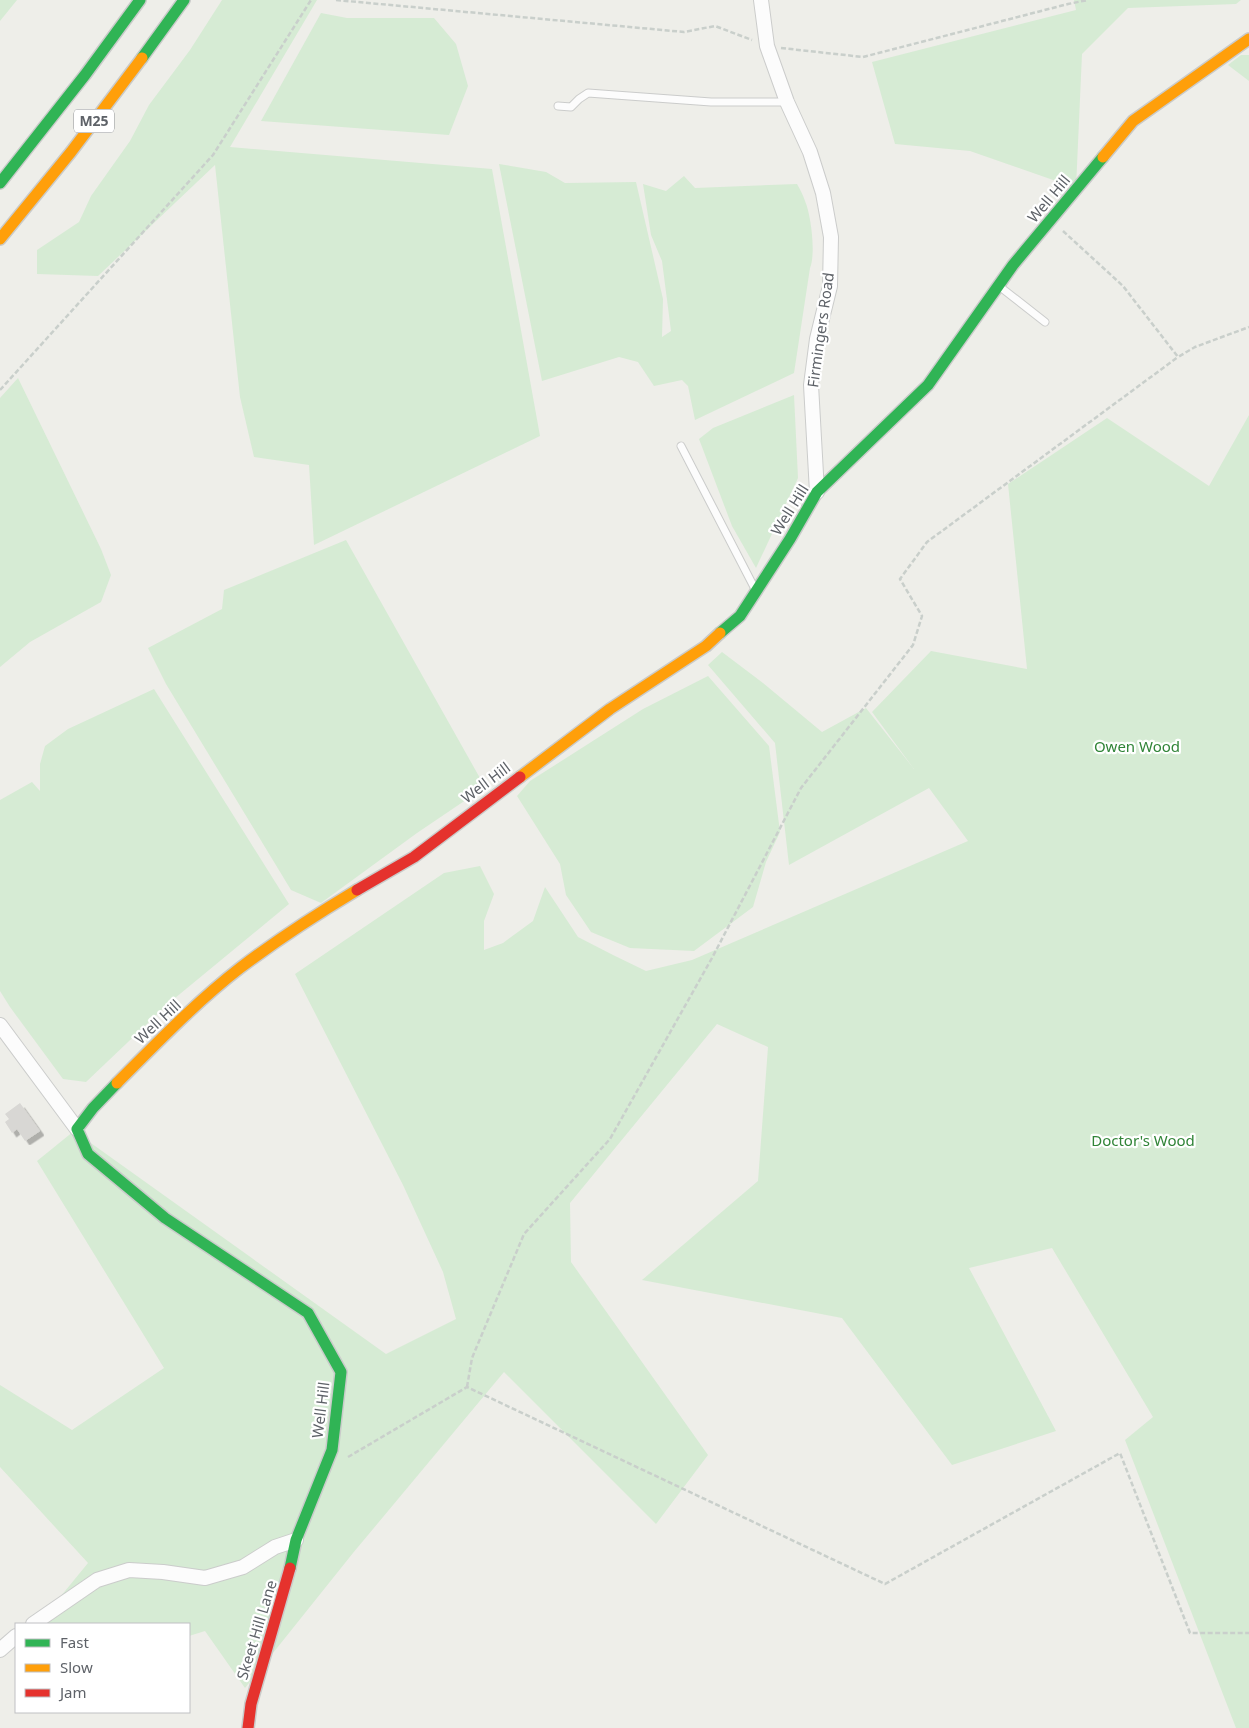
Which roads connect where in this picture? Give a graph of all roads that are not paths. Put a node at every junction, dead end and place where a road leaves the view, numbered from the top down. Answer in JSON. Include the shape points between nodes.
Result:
{"nodes":[{"id":1,"x":140,"y":0,"type":"edge"},
{"id":2,"x":184,"y":0,"type":"edge"},
{"id":3,"x":761,"y":0,"type":"edge"},
{"id":4,"x":1249,"y":39,"type":"edge"},
{"id":5,"x":787,"y":102,"type":"junction"},
{"id":6,"x":558,"y":106,"type":"dead end"},
{"id":7,"x":0,"y":183,"type":"edge"},
{"id":8,"x":0,"y":239,"type":"edge"},
{"id":9,"x":999,"y":286,"type":"junction"},
{"id":10,"x":1045,"y":322,"type":"dead end"},
{"id":11,"x":681,"y":446,"type":"dead end"},
{"id":12,"x":817,"y":492,"type":"junction"},
{"id":13,"x":756,"y":592,"type":"junction"},
{"id":14,"x":0,"y":1026,"type":"edge"},
{"id":15,"x":77,"y":1129,"type":"junction"},
{"id":16,"x":296,"y":1540,"type":"junction"},
{"id":17,"x":34,"y":1623,"type":"edge"},
{"id":18,"x":15,"y":1637,"type":"edge"},
{"id":19,"x":0,"y":1650,"type":"edge"},
{"id":20,"x":248,"y":1728,"type":"edge"}],
"edges":[{"from":1,"to":7,"type":"main road","number":"M25"},
{"from":2,"to":8,"type":"main road","number":"M25","via":[[134,70]]},
{"from":3,"to":5,"type":"street","name":"Firmingers Road","via":[[767,46]]},
{"from":4,"to":9,"type":"main road","name":"Well Hill","via":[[1132,121]]},
{"from":5,"to":6,"type":"lane","via":[[710,102],[588,93],[571,107]]},
{"from":5,"to":12,"type":"street","name":"Firmingers Road","via":[[810,152],[823,193],[831,237],[830,286],[810,385]]},
{"from":9,"to":10,"type":"lane"},
{"from":9,"to":12,"type":"main road","name":"Well Hill","via":[[928,384]]},
{"from":11,"to":13,"type":"lane"},
{"from":12,"to":13,"type":"main road","name":"Well Hill"},
{"from":13,"to":15,"type":"main road","name":"Well Hill","via":[[740,616],[706,646],[610,709],[414,857],[316,915],[239,969],[167,1032],[93,1108]]},
{"from":14,"to":15,"type":"street"},
{"from":15,"to":16,"type":"main road","name":"Well Hill","via":[[88,1154],[165,1218],[308,1313],[341,1372],[332,1450]]},
{"from":16,"to":17,"type":"street","via":[[276,1547],[243,1567],[205,1578],[129,1570],[96,1580]]},
{"from":16,"to":20,"type":"main road","name":"Skeet Hill Lane","via":[[288,1583],[251,1704]]},
{"from":18,"to":19,"type":"street"}]}
